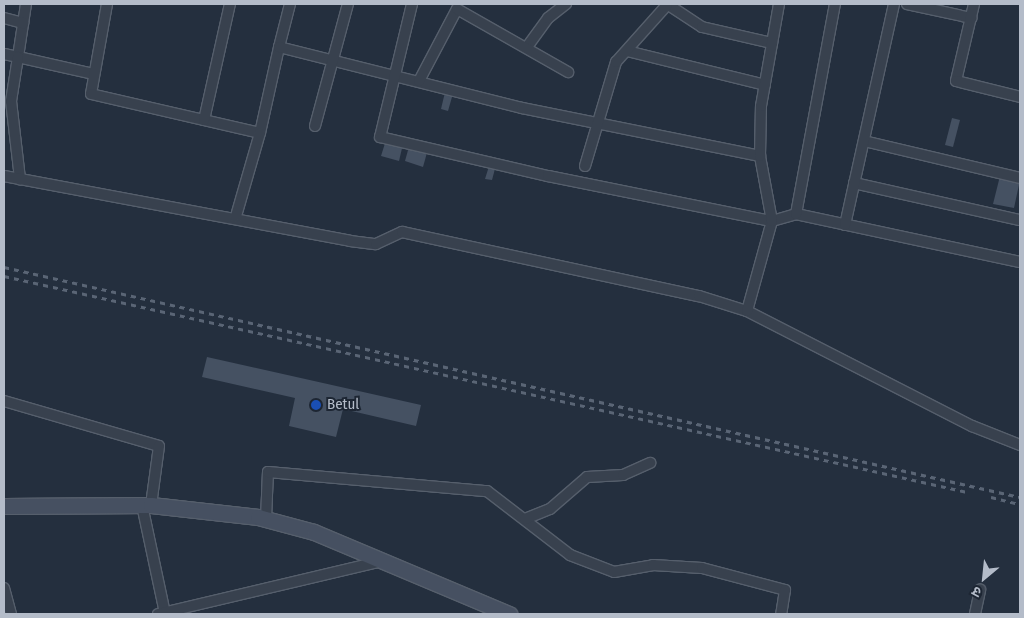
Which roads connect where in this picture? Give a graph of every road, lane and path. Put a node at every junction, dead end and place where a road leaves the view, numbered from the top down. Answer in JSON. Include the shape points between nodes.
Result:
{"nodes":[{"id":1,"x":26,"y":4,"type":"edge"},
{"id":2,"x":107,"y":4,"type":"edge"},
{"id":3,"x":230,"y":4,"type":"edge"},
{"id":4,"x":290,"y":4,"type":"edge"},
{"id":5,"x":348,"y":4,"type":"edge"},
{"id":6,"x":412,"y":4,"type":"edge"},
{"id":7,"x":566,"y":4,"type":"edge"},
{"id":8,"x":667,"y":4,"type":"edge"},
{"id":9,"x":779,"y":4,"type":"edge"},
{"id":10,"x":835,"y":4,"type":"edge"},
{"id":11,"x":894,"y":4,"type":"edge"},
{"id":12,"x":907,"y":4,"type":"edge"},
{"id":13,"x":974,"y":4,"type":"edge"},
{"id":14,"x":458,"y":7,"type":"edge"},
{"id":15,"x":4,"y":18,"type":"edge"},
{"id":16,"x":971,"y":18,"type":"junction"},
{"id":17,"x":23,"y":23,"type":"junction"},
{"id":18,"x":772,"y":43,"type":"junction"},
{"id":19,"x":527,"y":46,"type":"junction"},
{"id":20,"x":279,"y":47,"type":"junction"},
{"id":21,"x":628,"y":51,"type":"junction"},
{"id":22,"x":4,"y":54,"type":"edge"},
{"id":23,"x":18,"y":57,"type":"junction"},
{"id":24,"x":334,"y":60,"type":"junction"},
{"id":25,"x":568,"y":72,"type":"dead end"},
{"id":26,"x":94,"y":74,"type":"junction"},
{"id":27,"x":397,"y":76,"type":"junction"},
{"id":28,"x":419,"y":81,"type":"junction"},
{"id":29,"x":765,"y":84,"type":"junction"},
{"id":30,"x":1020,"y":97,"type":"edge"},
{"id":31,"x":204,"y":120,"type":"junction"},
{"id":32,"x":595,"y":122,"type":"junction"},
{"id":33,"x":315,"y":126,"type":"dead end"},
{"id":34,"x":260,"y":133,"type":"junction"},
{"id":35,"x":864,"y":141,"type":"junction"},
{"id":36,"x":760,"y":156,"type":"junction"},
{"id":37,"x":585,"y":166,"type":"dead end"},
{"id":38,"x":4,"y":176,"type":"edge"},
{"id":39,"x":1020,"y":178,"type":"edge"},
{"id":40,"x":20,"y":179,"type":"junction"},
{"id":41,"x":854,"y":183,"type":"junction"},
{"id":42,"x":796,"y":214,"type":"junction"},
{"id":43,"x":236,"y":216,"type":"junction"},
{"id":44,"x":772,"y":220,"type":"junction"},
{"id":45,"x":1020,"y":220,"type":"edge"},
{"id":46,"x":845,"y":225,"type":"junction"},
{"id":47,"x":1020,"y":262,"type":"edge"},
{"id":48,"x":747,"y":311,"type":"junction"},
{"id":49,"x":4,"y":401,"type":"edge"},
{"id":50,"x":1020,"y":445,"type":"edge"},
{"id":51,"x":650,"y":463,"type":"dead end"},
{"id":52,"x":147,"y":505,"type":"junction"},
{"id":53,"x":4,"y":506,"type":"edge"},
{"id":54,"x":525,"y":519,"type":"junction"},
{"id":55,"x":266,"y":520,"type":"junction"},
{"id":56,"x":384,"y":560,"type":"junction"},
{"id":57,"x":4,"y":588,"type":"edge"},
{"id":58,"x":980,"y":590,"type":"dead end"},
{"id":59,"x":161,"y":613,"type":"edge"},
{"id":60,"x":11,"y":614,"type":"edge"},
{"id":61,"x":509,"y":614,"type":"edge"},
{"id":62,"x":781,"y":614,"type":"edge"},
{"id":63,"x":975,"y":614,"type":"edge"}],
"edges":[{"from":1,"to":17,"type":"street"},
{"from":2,"to":26,"type":"street"},
{"from":3,"to":31,"type":"street"},
{"from":4,"to":20,"type":"street"},
{"from":5,"to":24,"type":"street"},
{"from":6,"to":27,"type":"street"},
{"from":7,"to":19,"type":"street","via":[[548,18]]},
{"from":8,"to":18,"type":"street","via":[[702,26]]},
{"from":8,"to":21,"type":"street"},
{"from":9,"to":18,"type":"street"},
{"from":10,"to":42,"type":"street"},
{"from":11,"to":35,"type":"street"},
{"from":12,"to":16,"type":"street"},
{"from":13,"to":16,"type":"street"},
{"from":14,"to":19,"type":"street"},
{"from":14,"to":28,"type":"street"},
{"from":15,"to":17,"type":"street"},
{"from":16,"to":30,"type":"street","via":[[956,81]]},
{"from":17,"to":23,"type":"street"},
{"from":18,"to":29,"type":"street"},
{"from":19,"to":25,"type":"street"},
{"from":20,"to":24,"type":"street"},
{"from":20,"to":34,"type":"street"},
{"from":21,"to":29,"type":"street"},
{"from":21,"to":32,"type":"street","via":[[616,62]]},
{"from":22,"to":23,"type":"street"},
{"from":23,"to":26,"type":"street"},
{"from":23,"to":40,"type":"street","via":[[11,101]]},
{"from":24,"to":27,"type":"street"},
{"from":24,"to":33,"type":"street"},
{"from":26,"to":31,"type":"street","via":[[91,94]]},
{"from":27,"to":28,"type":"street"},
{"from":27,"to":44,"type":"street","via":[[380,137],[548,176]]},
{"from":28,"to":32,"type":"street"},
{"from":29,"to":36,"type":"street"},
{"from":31,"to":34,"type":"street"},
{"from":32,"to":36,"type":"street"},
{"from":32,"to":37,"type":"street"},
{"from":34,"to":43,"type":"street"},
{"from":35,"to":39,"type":"street"},
{"from":35,"to":41,"type":"street"},
{"from":36,"to":44,"type":"street"},
{"from":38,"to":40,"type":"street"},
{"from":40,"to":43,"type":"street"},
{"from":41,"to":45,"type":"street"},
{"from":41,"to":46,"type":"street"},
{"from":42,"to":44,"type":"street"},
{"from":42,"to":46,"type":"street"},
{"from":43,"to":48,"type":"street","via":[[376,244],[402,232],[699,296]]},
{"from":44,"to":48,"type":"street"},
{"from":46,"to":47,"type":"street"},
{"from":48,"to":50,"type":"street","via":[[972,426]]},
{"from":49,"to":52,"type":"street","via":[[159,446]]},
{"from":51,"to":54,"type":"street","via":[[623,475],[587,477],[550,509]]},
{"from":52,"to":53,"type":"main road"},
{"from":52,"to":55,"type":"main road"},
{"from":52,"to":59,"type":"street"},
{"from":54,"to":55,"type":"street","via":[[487,491],[268,472]]},
{"from":54,"to":62,"type":"street","via":[[570,555],[614,572],[653,565],[702,568],[785,590]]},
{"from":55,"to":56,"type":"main road","via":[[314,532]]},
{"from":56,"to":59,"type":"street"},
{"from":56,"to":61,"type":"main road"},
{"from":57,"to":60,"type":"street"},
{"from":58,"to":63,"type":"street"}]}
